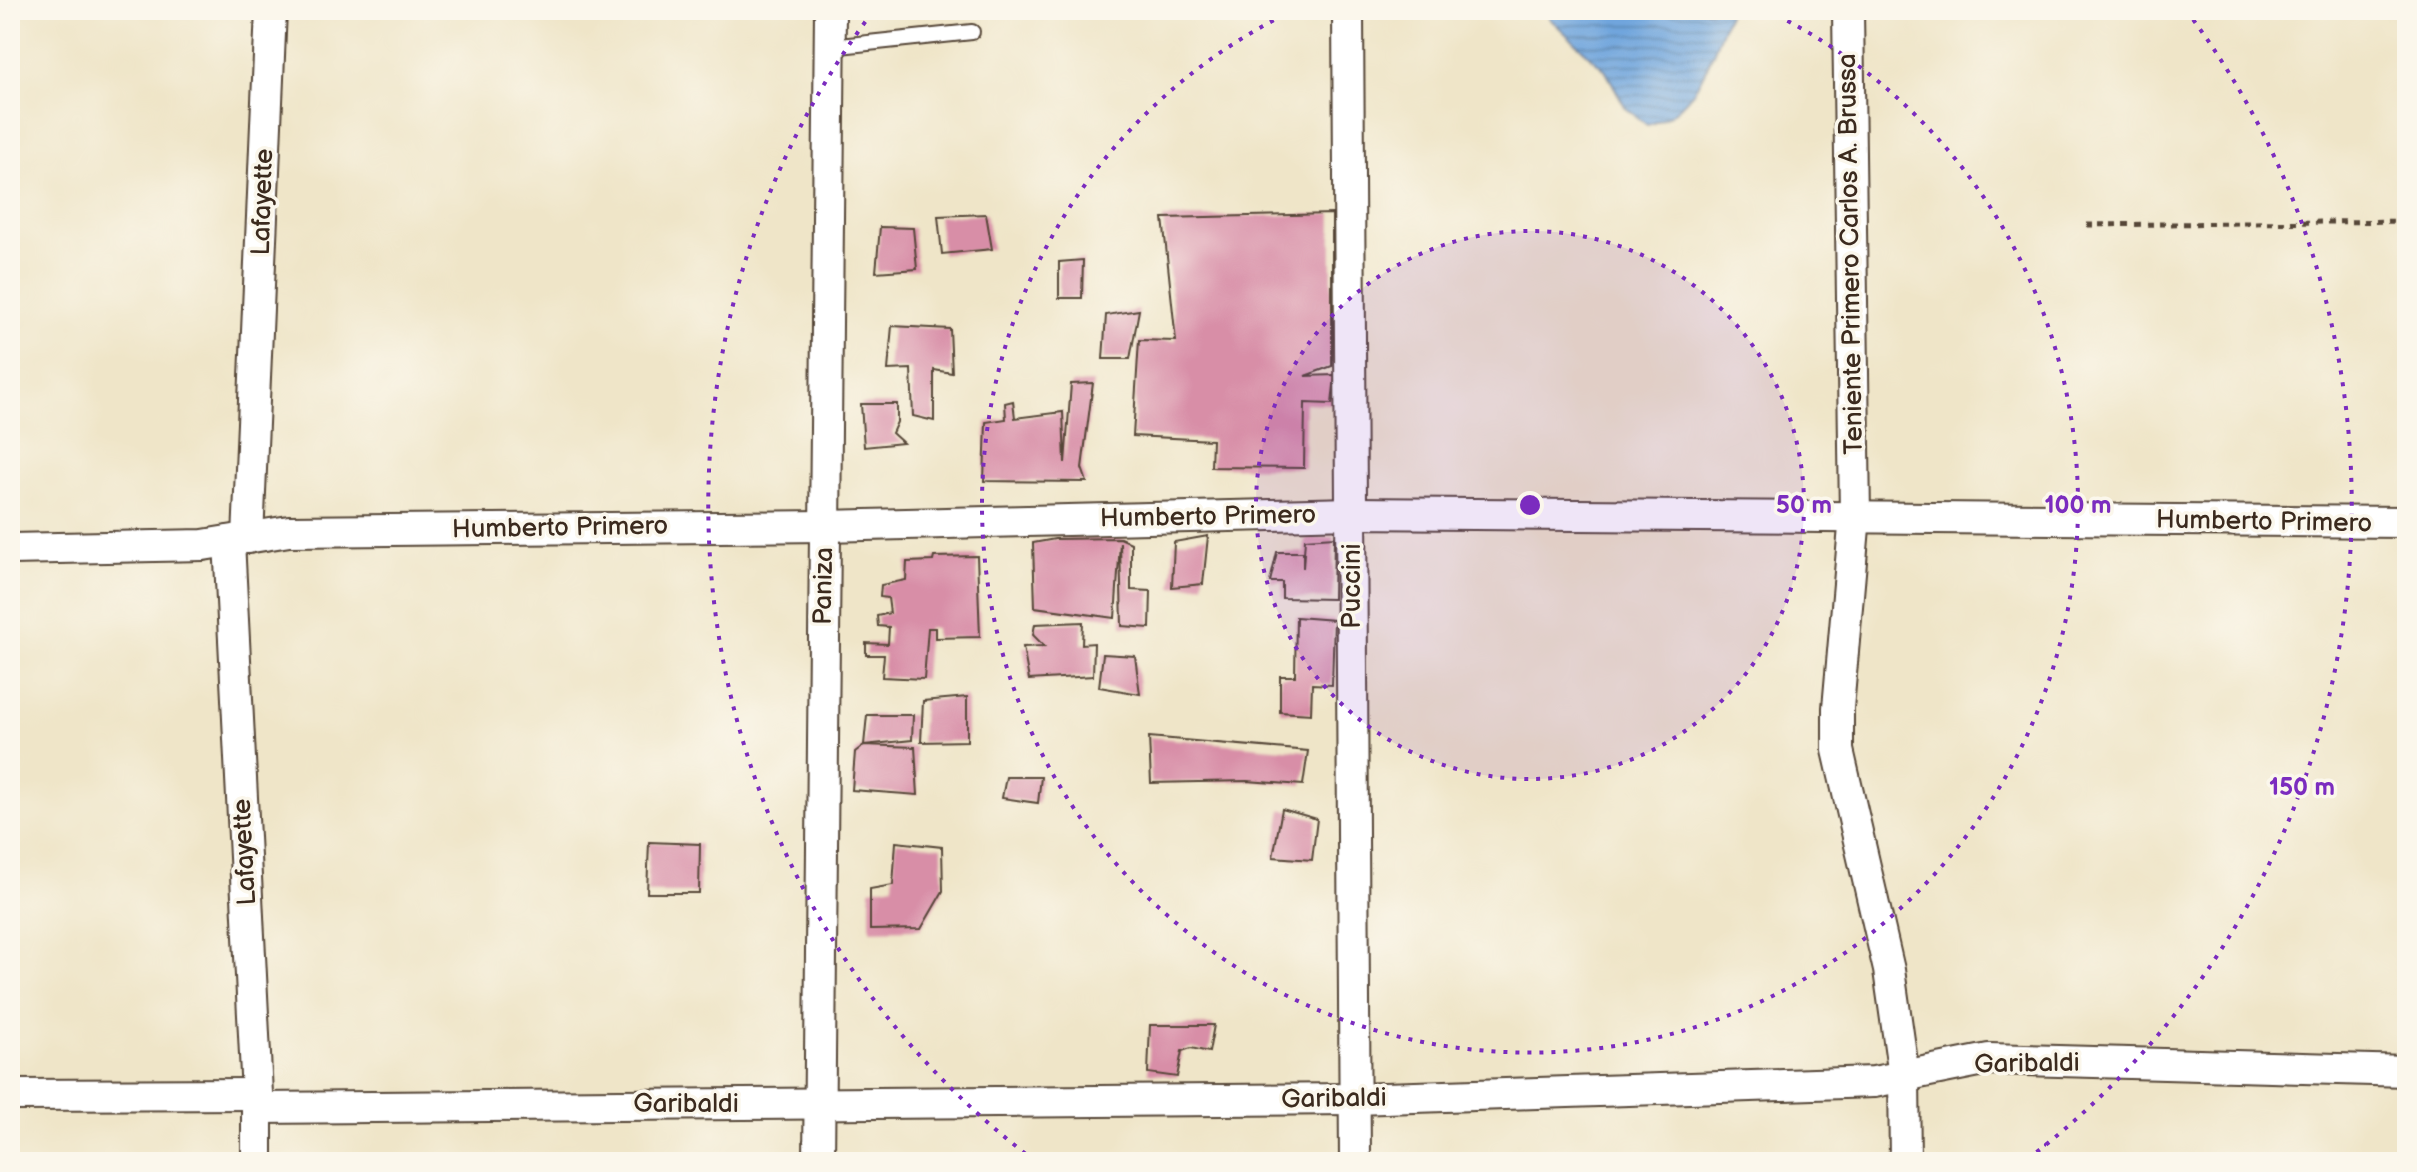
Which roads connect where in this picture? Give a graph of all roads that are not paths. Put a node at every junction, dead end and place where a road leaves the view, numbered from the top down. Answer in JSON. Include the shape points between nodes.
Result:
{"nodes":[{"id":1,"x":271,"y":10,"type":"edge"},
{"id":2,"x":830,"y":10,"type":"edge"},
{"id":3,"x":1348,"y":10,"type":"edge"},
{"id":4,"x":1848,"y":10,"type":"edge"},
{"id":5,"x":972,"y":32,"type":"dead end"},
{"id":6,"x":830,"y":47,"type":"junction"},
{"id":7,"x":1352,"y":513,"type":"junction"},
{"id":8,"x":1855,"y":516,"type":"junction"},
{"id":9,"x":2407,"y":522,"type":"edge"},
{"id":10,"x":825,"y":526,"type":"junction"},
{"id":11,"x":239,"y":540,"type":"junction"},
{"id":12,"x":10,"y":549,"type":"edge"},
{"id":13,"x":2407,"y":1071,"type":"edge"},
{"id":14,"x":1904,"y":1076,"type":"junction"},
{"id":15,"x":10,"y":1095,"type":"edge"},
{"id":16,"x":1355,"y":1099,"type":"junction"},
{"id":17,"x":258,"y":1101,"type":"junction"},
{"id":18,"x":819,"y":1103,"type":"junction"},
{"id":19,"x":257,"y":1162,"type":"edge"},
{"id":20,"x":819,"y":1162,"type":"edge"},
{"id":21,"x":1355,"y":1162,"type":"edge"},
{"id":22,"x":1905,"y":1162,"type":"edge"}],
"edges":[{"from":1,"to":11,"type":"street","name":"Lafayette"},
{"from":2,"to":6,"type":"street","name":"Paniza"},
{"from":3,"to":7,"type":"street","name":"Puccini"},
{"from":4,"to":8,"type":"street","name":"Teniente Primero Carlos A. Brussa"},
{"from":5,"to":6,"type":"lane"},
{"from":6,"to":10,"type":"street","name":"Paniza"},
{"from":7,"to":8,"type":"street","name":"Humberto Primero"},
{"from":7,"to":10,"type":"street","name":"Humberto Primero"},
{"from":7,"to":16,"type":"street","name":"Puccini"},
{"from":8,"to":9,"type":"street","name":"Humberto Primero"},
{"from":8,"to":14,"type":"street","name":"Teniente Primero Carlos A. Brussa","via":[[1838,750],[1889,970]]},
{"from":10,"to":11,"type":"street","name":"Humberto Primero","via":[[289,531]]},
{"from":10,"to":18,"type":"street","name":"Paniza"},
{"from":11,"to":12,"type":"street","name":"Humberto Primero"},
{"from":11,"to":17,"type":"street","name":"Lafayette"},
{"from":13,"to":14,"type":"street","name":"Garibaldi","via":[[1989,1059]]},
{"from":14,"to":16,"type":"street","name":"Garibaldi","via":[[1874,1082]]},
{"from":14,"to":22,"type":"street","name":"Teniente Primero Carlos A. Brussa"},
{"from":15,"to":17,"type":"street","name":"Garibaldi"},
{"from":16,"to":18,"type":"street","name":"Garibaldi"},
{"from":16,"to":21,"type":"street","name":"Puccini"},
{"from":17,"to":18,"type":"street","name":"Garibaldi"},
{"from":17,"to":19,"type":"street","name":"Lafayette"},
{"from":18,"to":20,"type":"street","name":"Paniza"}]}
